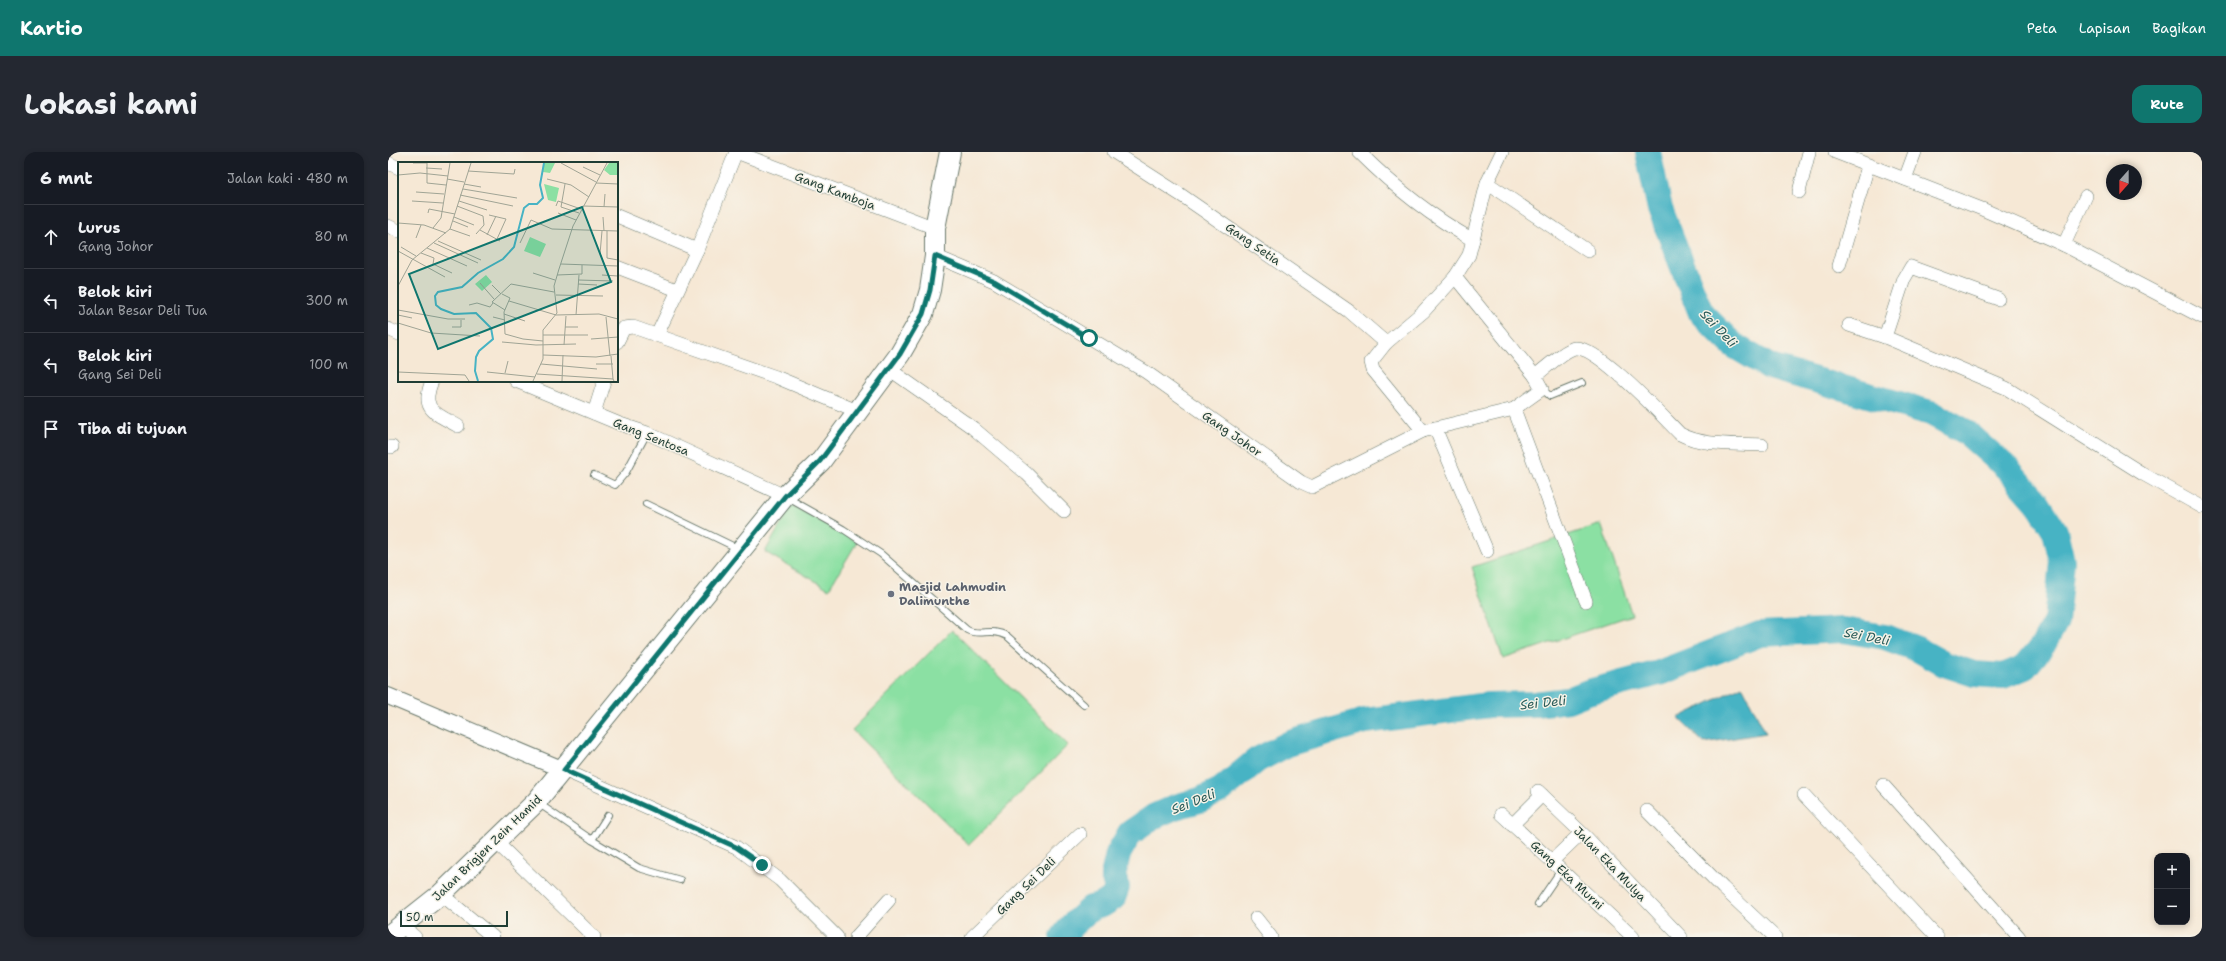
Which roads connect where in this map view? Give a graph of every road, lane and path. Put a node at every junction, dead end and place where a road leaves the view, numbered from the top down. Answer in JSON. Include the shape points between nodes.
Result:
{"nodes":[{"id":1,"x":736,"y":152,"type":"edge"},
{"id":2,"x":950,"y":152,"type":"edge"},
{"id":3,"x":1114,"y":152,"type":"edge"},
{"id":4,"x":1359,"y":152,"type":"edge"},
{"id":5,"x":1502,"y":152,"type":"edge"},
{"id":6,"x":1809,"y":152,"type":"edge"},
{"id":7,"x":1835,"y":152,"type":"edge"},
{"id":8,"x":1915,"y":152,"type":"edge"},
{"id":9,"x":388,"y":163,"type":"edge"},
{"id":10,"x":1868,"y":166,"type":"junction"},
{"id":11,"x":398,"y":168,"type":"edge"},
{"id":12,"x":1905,"y":179,"type":"junction"},
{"id":13,"x":1487,"y":183,"type":"junction"},
{"id":14,"x":1799,"y":192,"type":"dead end"},
{"id":15,"x":2086,"y":196,"type":"dead end"},
{"id":16,"x":618,"y":216,"type":"edge"},
{"id":17,"x":388,"y":226,"type":"edge"},
{"id":18,"x":935,"y":228,"type":"junction"},
{"id":19,"x":398,"y":231,"type":"edge"},
{"id":20,"x":1473,"y":240,"type":"junction"},
{"id":21,"x":2064,"y":245,"type":"junction"},
{"id":22,"x":697,"y":250,"type":"junction"},
{"id":23,"x":1588,"y":251,"type":"dead end"},
{"id":24,"x":935,"y":256,"type":"junction"},
{"id":25,"x":1839,"y":266,"type":"dead end"},
{"id":26,"x":618,"y":267,"type":"edge"},
{"id":27,"x":1455,"y":277,"type":"junction"},
{"id":28,"x":677,"y":290,"type":"junction"},
{"id":29,"x":1998,"y":299,"type":"dead end"},
{"id":30,"x":2202,"y":317,"type":"edge"},
{"id":31,"x":1848,"y":325,"type":"dead end"},
{"id":32,"x":388,"y":329,"type":"edge"},
{"id":33,"x":398,"y":334,"type":"edge"},
{"id":34,"x":657,"y":335,"type":"junction"},
{"id":35,"x":1885,"y":337,"type":"junction"},
{"id":36,"x":618,"y":340,"type":"edge"},
{"id":37,"x":1386,"y":343,"type":"junction"},
{"id":38,"x":889,"y":369,"type":"junction"},
{"id":39,"x":1535,"y":376,"type":"junction"},
{"id":40,"x":432,"y":382,"type":"edge"},
{"id":41,"x":518,"y":382,"type":"edge"},
{"id":42,"x":604,"y":382,"type":"edge"},
{"id":43,"x":1582,"y":384,"type":"dead end"},
{"id":44,"x":1542,"y":389,"type":"junction"},
{"id":45,"x":1514,"y":409,"type":"junction"},
{"id":46,"x":857,"y":411,"type":"junction"},
{"id":47,"x":594,"y":413,"type":"junction"},
{"id":48,"x":458,"y":426,"type":"dead end"},
{"id":49,"x":1429,"y":429,"type":"junction"},
{"id":50,"x":647,"y":434,"type":"junction"},
{"id":51,"x":1762,"y":444,"type":"dead end"},
{"id":52,"x":594,"y":475,"type":"dead end"},
{"id":53,"x":785,"y":496,"type":"junction"},
{"id":54,"x":646,"y":504,"type":"dead end"},
{"id":55,"x":2202,"y":507,"type":"edge"},
{"id":56,"x":1064,"y":511,"type":"dead end"},
{"id":57,"x":743,"y":550,"type":"junction"},
{"id":58,"x":1487,"y":551,"type":"dead end"},
{"id":59,"x":1586,"y":601,"type":"dead end"},
{"id":60,"x":388,"y":696,"type":"edge"},
{"id":61,"x":1084,"y":705,"type":"dead end"},
{"id":62,"x":564,"y":770,"type":"junction"},
{"id":63,"x":1883,"y":785,"type":"dead end"},
{"id":64,"x":1804,"y":795,"type":"dead end"},
{"id":65,"x":536,"y":802,"type":"junction"},
{"id":66,"x":1647,"y":810,"type":"dead end"},
{"id":67,"x":1501,"y":814,"type":"dead end"},
{"id":68,"x":608,"y":815,"type":"dead end"},
{"id":69,"x":1512,"y":825,"type":"junction"},
{"id":70,"x":1581,"y":832,"type":"junction"},
{"id":71,"x":1080,"y":834,"type":"dead end"},
{"id":72,"x":592,"y":840,"type":"junction"},
{"id":73,"x":495,"y":841,"type":"junction"},
{"id":74,"x":1556,"y":866,"type":"junction"},
{"id":75,"x":680,"y":880,"type":"dead end"},
{"id":76,"x":441,"y":894,"type":"junction"},
{"id":77,"x":889,"y":900,"type":"dead end"},
{"id":78,"x":1538,"y":904,"type":"dead end"},
{"id":79,"x":1256,"y":918,"type":"dead end"},
{"id":80,"x":401,"y":933,"type":"edge"},
{"id":81,"x":493,"y":937,"type":"edge"},
{"id":82,"x":594,"y":937,"type":"edge"},
{"id":83,"x":837,"y":937,"type":"edge"},
{"id":84,"x":856,"y":937,"type":"edge"},
{"id":85,"x":972,"y":937,"type":"edge"},
{"id":86,"x":1271,"y":937,"type":"edge"},
{"id":87,"x":1633,"y":937,"type":"edge"},
{"id":88,"x":1682,"y":937,"type":"edge"},
{"id":89,"x":1775,"y":937,"type":"edge"},
{"id":90,"x":1937,"y":937,"type":"edge"},
{"id":91,"x":2019,"y":937,"type":"edge"}],
"edges":[{"from":1,"to":18,"type":"street","name":"Gang Kamboja"},
{"from":1,"to":22,"type":"street"},
{"from":2,"to":18,"type":"main road","name":"Jalan Brigjen Zein Hamid"},
{"from":3,"to":37,"type":"street","name":"Gang Setia","via":[[1349,310]]},
{"from":4,"to":20,"type":"street","via":[[1442,223]]},
{"from":5,"to":13,"type":"street"},
{"from":6,"to":14,"type":"street"},
{"from":7,"to":10,"type":"street"},
{"from":8,"to":12,"type":"street"},
{"from":9,"to":11,"type":"street"},
{"from":10,"to":12,"type":"street"},
{"from":10,"to":25,"type":"street"},
{"from":12,"to":21,"type":"street"},
{"from":13,"to":20,"type":"street"},
{"from":13,"to":23,"type":"street"},
{"from":15,"to":21,"type":"street"},
{"from":16,"to":22,"type":"street"},
{"from":17,"to":19,"type":"street"},
{"from":18,"to":24,"type":"main road","name":"Jalan Brigjen Zein Hamid"},
{"from":20,"to":27,"type":"street","via":[[1469,255]]},
{"from":21,"to":30,"type":"street"},
{"from":22,"to":28,"type":"street"},
{"from":24,"to":38,"type":"main road","name":"Jalan Brigjen Zein Hamid","via":[[923,314]]},
{"from":24,"to":49,"type":"street","name":"Gang Johor","via":[[994,281],[1146,372],[1307,485],[1317,486]]},
{"from":26,"to":28,"type":"street"},
{"from":27,"to":37,"type":"street","via":[[1423,312]]},
{"from":27,"to":39,"type":"street"},
{"from":28,"to":34,"type":"street"},
{"from":29,"to":35,"type":"street","via":[[1911,267],[1904,279]]},
{"from":31,"to":35,"type":"street"},
{"from":32,"to":33,"type":"street"},
{"from":34,"to":36,"type":"street","via":[[628,327]]},
{"from":34,"to":46,"type":"street","via":[[776,377]]},
{"from":35,"to":55,"type":"street","via":[[2006,388],[2143,474]]},
{"from":37,"to":49,"type":"street","via":[[1371,362],[1373,370]]},
{"from":38,"to":46,"type":"main road","name":"Jalan Brigjen Zein Hamid"},
{"from":38,"to":56,"type":"street","via":[[973,428],[1027,474]]},
{"from":39,"to":44,"type":"street"},
{"from":39,"to":51,"type":"street","via":[[1570,349],[1580,349],[1622,377],[1680,434],[1711,442]]},
{"from":40,"to":48,"type":"street","via":[[426,394],[429,406],[436,414]]},
{"from":41,"to":47,"type":"street","name":"Gang Sentosa"},
{"from":42,"to":47,"type":"street"},
{"from":43,"to":44,"type":"lane","via":[[1550,396]]},
{"from":44,"to":45,"type":"street","name":"Gang Johor"},
{"from":45,"to":49,"type":"street","name":"Gang Johor"},
{"from":45,"to":59,"type":"street"},
{"from":46,"to":53,"type":"main road","name":"Jalan Brigjen Zein Hamid","via":[[820,461]]},
{"from":47,"to":50,"type":"street","name":"Gang Sentosa"},
{"from":49,"to":58,"type":"street"},
{"from":50,"to":52,"type":"lane","via":[[626,472],[615,485]]},
{"from":50,"to":53,"type":"street","name":"Gang Sentosa"},
{"from":53,"to":57,"type":"main road","name":"Jalan Brigjen Zein Hamid"},
{"from":53,"to":61,"type":"lane","via":[[881,554],[967,630],[976,633],[992,630],[1007,636]]},
{"from":54,"to":57,"type":"lane"},
{"from":57,"to":62,"type":"main road","name":"Jalan Brigjen Zein Hamid"},
{"from":60,"to":62,"type":"street"},
{"from":62,"to":65,"type":"main road","name":"Jalan Brigjen Zein Hamid"},
{"from":62,"to":83,"type":"street","via":[[736,847],[780,880]]},
{"from":63,"to":91,"type":"street"},
{"from":64,"to":90,"type":"street"},
{"from":65,"to":72,"type":"lane"},
{"from":65,"to":73,"type":"main road","name":"Jalan Brigjen Zein Hamid"},
{"from":66,"to":89,"type":"street"},
{"from":67,"to":69,"type":"street","name":"Gang Eka Murni"},
{"from":68,"to":72,"type":"lane"},
{"from":69,"to":70,"type":"street","name":"Jalan Eka Mulya","via":[[1540,793]]},
{"from":69,"to":74,"type":"street","name":"Gang Eka Murni"},
{"from":70,"to":74,"type":"street"},
{"from":70,"to":88,"type":"street","name":"Jalan Eka Mulya"},
{"from":71,"to":85,"type":"street","name":"Gang Sei Deli"},
{"from":72,"to":75,"type":"lane","via":[[643,870]]},
{"from":73,"to":76,"type":"main road","name":"Jalan Brigjen Zein Hamid"},
{"from":73,"to":82,"type":"street"},
{"from":74,"to":78,"type":"lane"},
{"from":74,"to":87,"type":"street","name":"Gang Eka Murni"},
{"from":76,"to":80,"type":"main road","name":"Jalan Brigjen Zein Hamid"},
{"from":76,"to":81,"type":"street"},
{"from":77,"to":84,"type":"street"},
{"from":79,"to":86,"type":"street"}]}
